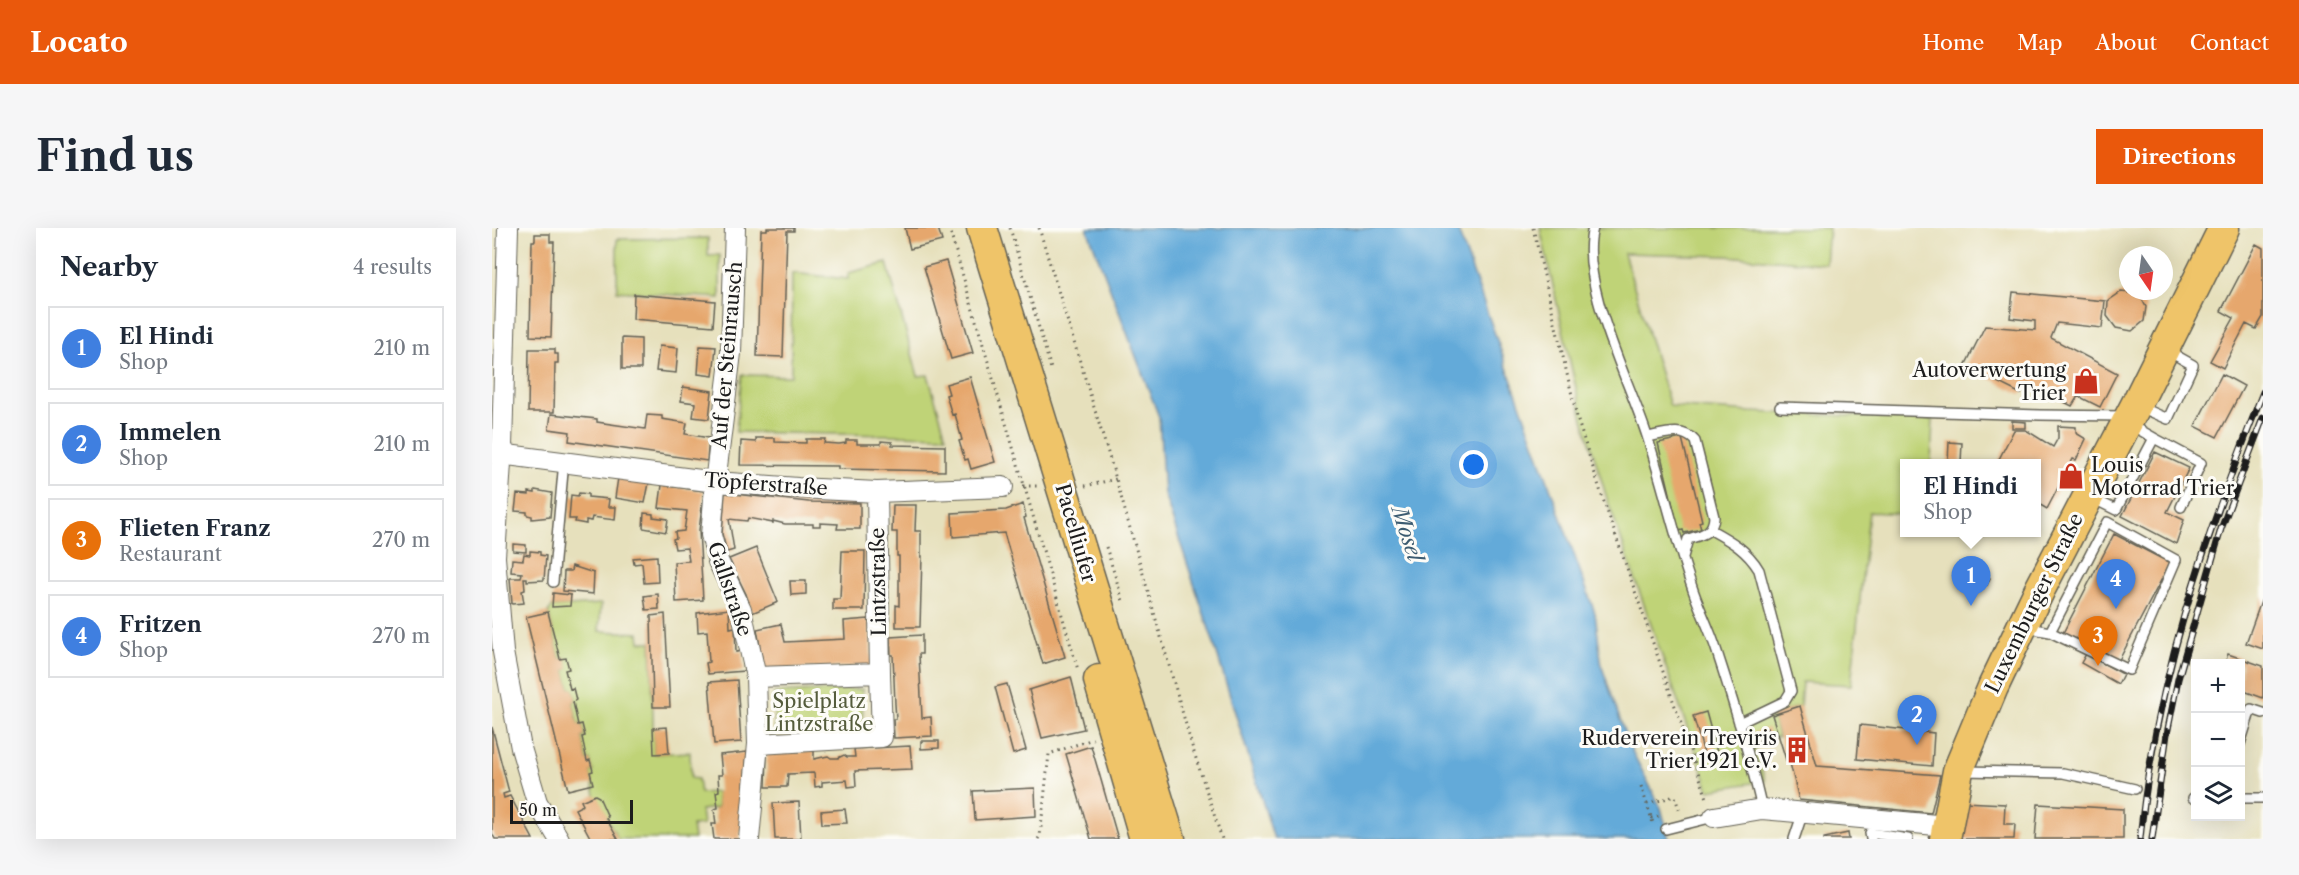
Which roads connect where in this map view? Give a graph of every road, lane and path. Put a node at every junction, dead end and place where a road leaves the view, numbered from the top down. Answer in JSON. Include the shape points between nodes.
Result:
{"nodes":[{"id":1,"x":508,"y":228,"type":"edge"},
{"id":2,"x":735,"y":228,"type":"edge"},
{"id":3,"x":949,"y":228,"type":"edge"},
{"id":4,"x":967,"y":228,"type":"edge"},
{"id":5,"x":982,"y":228,"type":"edge"},
{"id":6,"x":1039,"y":228,"type":"edge"},
{"id":7,"x":1533,"y":228,"type":"edge"},
{"id":8,"x":1593,"y":228,"type":"edge"},
{"id":9,"x":2224,"y":228,"type":"edge"},
{"id":10,"x":1780,"y":407,"type":"dead end"},
{"id":11,"x":2131,"y":414,"type":"junction"},
{"id":12,"x":1648,"y":437,"type":"junction"},
{"id":13,"x":2154,"y":438,"type":"junction"},
{"id":14,"x":497,"y":453,"type":"edge"},
{"id":15,"x":564,"y":461,"type":"junction"},
{"id":16,"x":1116,"y":479,"type":"junction"},
{"id":17,"x":716,"y":482,"type":"junction"},
{"id":18,"x":1034,"y":486,"type":"junction"},
{"id":19,"x":1085,"y":486,"type":"dead end"},
{"id":20,"x":1003,"y":487,"type":"joint"},
{"id":21,"x":877,"y":492,"type":"junction"},
{"id":22,"x":2087,"y":496,"type":"junction"},
{"id":23,"x":2181,"y":507,"type":"dead end"},
{"id":24,"x":1711,"y":530,"type":"junction"},
{"id":25,"x":1683,"y":559,"type":"junction"},
{"id":26,"x":553,"y":582,"type":"dead end"},
{"id":27,"x":2038,"y":626,"type":"junction"},
{"id":28,"x":1078,"y":670,"type":"dead end"},
{"id":29,"x":880,"y":673,"type":"junction"},
{"id":30,"x":756,"y":677,"type":"junction"},
{"id":31,"x":2263,"y":713,"type":"edge"},
{"id":32,"x":1740,"y":723,"type":"junction"},
{"id":33,"x":2245,"y":730,"type":"edge"},
{"id":34,"x":1098,"y":738,"type":"dead end"},
{"id":35,"x":758,"y":744,"type":"junction"},
{"id":36,"x":1958,"y":771,"type":"junction"},
{"id":37,"x":1641,"y":786,"type":"dead end"},
{"id":38,"x":2135,"y":789,"type":"dead end"},
{"id":39,"x":2245,"y":798,"type":"edge"},
{"id":40,"x":2263,"y":798,"type":"edge"},
{"id":41,"x":1647,"y":804,"type":"junction"},
{"id":42,"x":1762,"y":809,"type":"junction"},
{"id":43,"x":1803,"y":812,"type":"junction"},
{"id":44,"x":1714,"y":818,"type":"junction"},
{"id":45,"x":1684,"y":823,"type":"junction"},
{"id":46,"x":1654,"y":828,"type":"dead end"},
{"id":47,"x":1666,"y":829,"type":"dead end"},
{"id":48,"x":1946,"y":832,"type":"edge"},
{"id":49,"x":559,"y":839,"type":"edge"},
{"id":50,"x":748,"y":839,"type":"edge"},
{"id":51,"x":1038,"y":839,"type":"edge"},
{"id":52,"x":1145,"y":839,"type":"edge"},
{"id":53,"x":1170,"y":839,"type":"edge"},
{"id":54,"x":1221,"y":839,"type":"edge"},
{"id":55,"x":1794,"y":839,"type":"edge"},
{"id":56,"x":1871,"y":839,"type":"edge"},
{"id":57,"x":1908,"y":839,"type":"edge"}],
"edges":[{"from":1,"to":14,"type":"street"},
{"from":2,"to":17,"type":"street","name":"Auf der Steinrausch","via":[[731,353]]},
{"from":3,"to":18,"type":"path"},
{"from":4,"to":18,"type":"main road","name":"Pacelliufer"},
{"from":5,"to":53,"type":"main road","name":"Pacelliufer"},
{"from":6,"to":16,"type":"path"},
{"from":7,"to":44,"type":"path","via":[[1578,421]]},
{"from":8,"to":12,"type":"lane","via":[[1589,242],[1599,299]]},
{"from":9,"to":11,"type":"main road","name":"Luxemburger Straße"},
{"from":10,"to":11,"type":"lane"},
{"from":11,"to":13,"type":"lane"},
{"from":11,"to":22,"type":"main road","name":"Luxemburger Straße"},
{"from":12,"to":24,"type":"lane","via":[[1680,432],[1695,441],[1714,517]]},
{"from":12,"to":25,"type":"lane"},
{"from":13,"to":22,"type":"lane","via":[[2116,510]]},
{"from":13,"to":23,"type":"lane","via":[[2201,463]]},
{"from":14,"to":15,"type":"street","name":"Töpferstraße"},
{"from":14,"to":49,"type":"street","via":[[495,557],[503,652],[521,748],[537,802]]},
{"from":15,"to":17,"type":"street","name":"Töpferstraße"},
{"from":15,"to":26,"type":"lane"},
{"from":16,"to":19,"type":"path"},
{"from":16,"to":54,"type":"path"},
{"from":17,"to":21,"type":"street","name":"Töpferstraße"},
{"from":17,"to":30,"type":"street","name":"Gallstraße","via":[[711,535],[718,561],[741,609]]},
{"from":18,"to":20,"type":"path"},
{"from":18,"to":28,"type":"path"},
{"from":18,"to":52,"type":"main road","name":"Pacelliufer"},
{"from":20,"to":21,"type":"street","name":"Töpferstraße"},
{"from":21,"to":29,"type":"street","name":"Lintzstraße"},
{"from":22,"to":27,"type":"main road","name":"Luxemburger Straße"},
{"from":24,"to":25,"type":"lane","via":[[1689,539]]},
{"from":24,"to":32,"type":"lane","via":[[1737,544],[1759,570],[1791,691],[1785,701]]},
{"from":25,"to":32,"type":"lane"},
{"from":27,"to":27,"type":"lane","via":[[2129,670],[2176,560],[2107,522]]},
{"from":27,"to":36,"type":"main road","name":"Luxemburger Straße","via":[[1993,687]]},
{"from":29,"to":30,"type":"street"},
{"from":29,"to":35,"type":"street","name":"Lintzstraße","via":[[882,737]]},
{"from":30,"to":35,"type":"street","name":"Gallstraße"},
{"from":31,"to":33,"type":"lane","via":[[2251,709]]},
{"from":32,"to":42,"type":"lane"},
{"from":34,"to":51,"type":"path","via":[[1049,754]]},
{"from":35,"to":50,"type":"street","name":"Gallstraße"},
{"from":36,"to":38,"type":"lane","via":[[2063,773]]},
{"from":36,"to":48,"type":"main road","name":"Luxemburger Straße"},
{"from":37,"to":41,"type":"path"},
{"from":39,"to":40,"type":"lane"},
{"from":41,"to":45,"type":"path","via":[[1675,796]]},
{"from":41,"to":46,"type":"path"},
{"from":42,"to":43,"type":"street","name":"Luxemburger Straße"},
{"from":42,"to":44,"type":"street","name":"Luxemburger Straße"},
{"from":43,"to":48,"type":"street","name":"Luxemburger Straße"},
{"from":43,"to":55,"type":"lane"},
{"from":44,"to":45,"type":"lane"},
{"from":45,"to":47,"type":"lane"},
{"from":56,"to":57,"type":"lane","via":[[1870,833]]}]}
